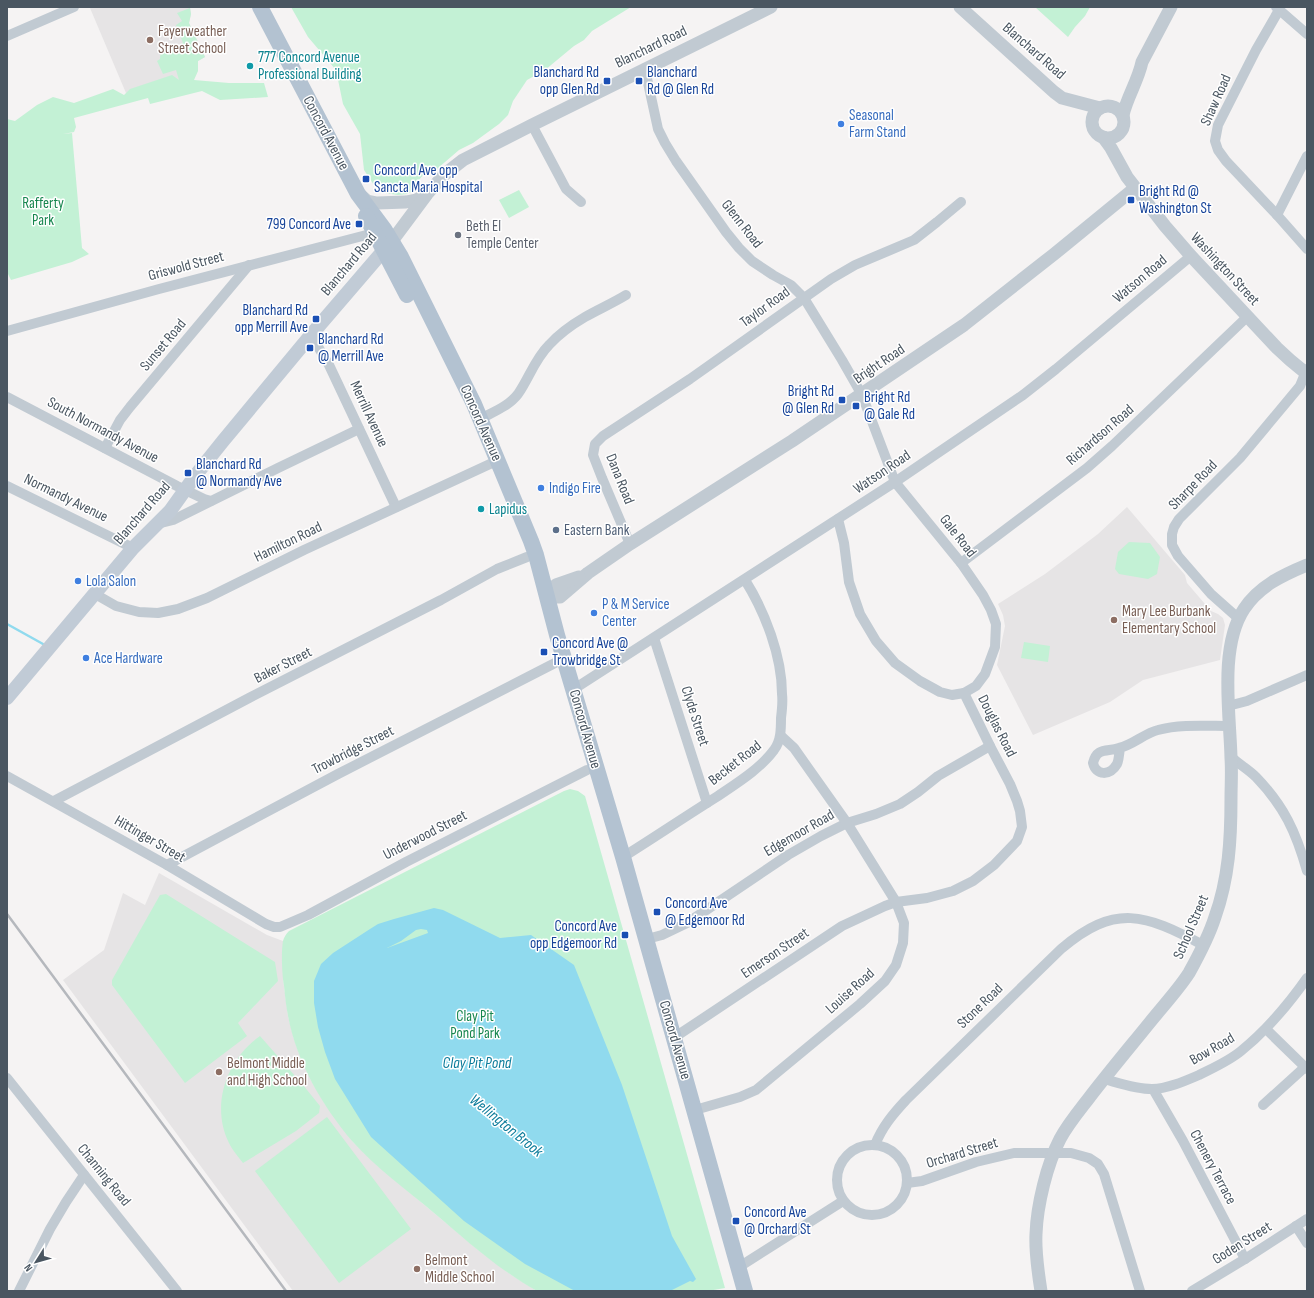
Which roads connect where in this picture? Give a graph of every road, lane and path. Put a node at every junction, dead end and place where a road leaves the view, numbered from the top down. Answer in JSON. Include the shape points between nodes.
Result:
{"nodes":[{"id":1,"x":74,"y":7,"type":"edge"},
{"id":2,"x":260,"y":7,"type":"edge"},
{"id":3,"x":771,"y":7,"type":"edge"},
{"id":4,"x":960,"y":7,"type":"edge"},
{"id":5,"x":1171,"y":7,"type":"edge"},
{"id":6,"x":1278,"y":9,"type":"edge"},
{"id":7,"x":1307,"y":34,"type":"edge"},
{"id":8,"x":7,"y":36,"type":"edge"},
{"id":9,"x":1142,"y":62,"type":"junction"},
{"id":10,"x":645,"y":69,"type":"junction"},
{"id":11,"x":1072,"y":100,"type":"junction"},
{"id":12,"x":1105,"y":107,"type":"junction"},
{"id":13,"x":1123,"y":115,"type":"junction"},
{"id":14,"x":1092,"y":121,"type":"junction"},
{"id":15,"x":532,"y":125,"type":"junction"},
{"id":16,"x":1118,"y":135,"type":"junction"},
{"id":17,"x":1103,"y":137,"type":"junction"},
{"id":18,"x":1307,"y":156,"type":"edge"},
{"id":19,"x":1131,"y":183,"type":"junction"},
{"id":20,"x":358,"y":194,"type":"junction"},
{"id":21,"x":427,"y":194,"type":"junction"},
{"id":22,"x":581,"y":202,"type":"dead end"},
{"id":23,"x":961,"y":202,"type":"dead end"},
{"id":24,"x":1277,"y":215,"type":"junction"},
{"id":25,"x":374,"y":233,"type":"junction"},
{"id":26,"x":388,"y":246,"type":"junction"},
{"id":27,"x":1307,"y":249,"type":"edge"},
{"id":28,"x":1191,"y":256,"type":"junction"},
{"id":29,"x":249,"y":265,"type":"junction"},
{"id":30,"x":626,"y":295,"type":"dead end"},
{"id":31,"x":804,"y":298,"type":"junction"},
{"id":32,"x":1247,"y":316,"type":"junction"},
{"id":33,"x":7,"y":331,"type":"edge"},
{"id":34,"x":311,"y":335,"type":"junction"},
{"id":35,"x":1306,"y":372,"type":"edge"},
{"id":36,"x":862,"y":395,"type":"junction"},
{"id":37,"x":7,"y":397,"type":"edge"},
{"id":38,"x":480,"y":419,"type":"junction"},
{"id":39,"x":359,"y":429,"type":"junction"},
{"id":40,"x":105,"y":448,"type":"junction"},
{"id":41,"x":594,"y":448,"type":"joint"},
{"id":42,"x":490,"y":464,"type":"junction"},
{"id":43,"x":895,"y":482,"type":"junction"},
{"id":44,"x":7,"y":486,"type":"edge"},
{"id":45,"x":185,"y":490,"type":"junction"},
{"id":46,"x":211,"y":500,"type":"junction"},
{"id":47,"x":396,"y":507,"type":"junction"},
{"id":48,"x":838,"y":519,"type":"junction"},
{"id":49,"x":156,"y":524,"type":"junction"},
{"id":50,"x":630,"y":544,"type":"junction"},
{"id":51,"x":133,"y":548,"type":"junction"},
{"id":52,"x":531,"y":556,"type":"junction"},
{"id":53,"x":961,"y":563,"type":"junction"},
{"id":54,"x":1307,"y":565,"type":"edge"},
{"id":55,"x":745,"y":580,"type":"junction"},
{"id":56,"x":95,"y":594,"type":"junction"},
{"id":57,"x":543,"y":599,"type":"junction"},
{"id":58,"x":1238,"y":618,"type":"junction"},
{"id":59,"x":654,"y":638,"type":"junction"},
{"id":60,"x":560,"y":661,"type":"junction"},
{"id":61,"x":1307,"y":675,"type":"edge"},
{"id":62,"x":570,"y":692,"type":"junction"},
{"id":63,"x":964,"y":693,"type":"junction"},
{"id":64,"x":7,"y":698,"type":"edge"},
{"id":65,"x":1228,"y":706,"type":"junction"},
{"id":66,"x":1229,"y":726,"type":"junction"},
{"id":67,"x":781,"y":736,"type":"junction"},
{"id":68,"x":990,"y":746,"type":"junction"},
{"id":69,"x":1120,"y":748,"type":"dead end"},
{"id":70,"x":1232,"y":757,"type":"junction"},
{"id":71,"x":592,"y":768,"type":"junction"},
{"id":72,"x":7,"y":776,"type":"edge"},
{"id":73,"x":54,"y":801,"type":"junction"},
{"id":74,"x":707,"y":803,"type":"junction"},
{"id":75,"x":847,"y":823,"type":"junction"},
{"id":76,"x":619,"y":860,"type":"junction"},
{"id":77,"x":167,"y":865,"type":"junction"},
{"id":78,"x":1307,"y":871,"type":"edge"},
{"id":79,"x":896,"y":902,"type":"junction"},
{"id":80,"x":277,"y":928,"type":"joint"},
{"id":81,"x":642,"y":940,"type":"junction"},
{"id":82,"x":1203,"y":945,"type":"junction"},
{"id":83,"x":1307,"y":978,"type":"edge"},
{"id":84,"x":1266,"y":1029,"type":"junction"},
{"id":85,"x":670,"y":1040,"type":"junction"},
{"id":86,"x":1306,"y":1068,"type":"edge"},
{"id":87,"x":7,"y":1078,"type":"edge"},
{"id":88,"x":1104,"y":1079,"type":"junction"},
{"id":89,"x":1153,"y":1089,"type":"junction"},
{"id":90,"x":1263,"y":1105,"type":"dead end"},
{"id":91,"x":690,"y":1112,"type":"junction"},
{"id":92,"x":875,"y":1145,"type":"junction"},
{"id":93,"x":1054,"y":1152,"type":"junction"},
{"id":94,"x":84,"y":1175,"type":"junction"},
{"id":95,"x":907,"y":1183,"type":"junction"},
{"id":96,"x":843,"y":1201,"type":"junction"},
{"id":97,"x":1307,"y":1219,"type":"edge"},
{"id":98,"x":1296,"y":1226,"type":"junction"},
{"id":99,"x":1307,"y":1243,"type":"edge"},
{"id":100,"x":1245,"y":1259,"type":"junction"},
{"id":101,"x":739,"y":1267,"type":"junction"},
{"id":102,"x":19,"y":1291,"type":"edge"},
{"id":103,"x":177,"y":1291,"type":"edge"},
{"id":104,"x":735,"y":1291,"type":"edge"},
{"id":105,"x":746,"y":1291,"type":"edge"},
{"id":106,"x":1041,"y":1291,"type":"edge"},
{"id":107,"x":1140,"y":1291,"type":"edge"},
{"id":108,"x":1192,"y":1291,"type":"edge"}],
"edges":[{"from":1,"to":8,"type":"street"},
{"from":2,"to":20,"type":"main road","name":"Concord Avenue"},
{"from":3,"to":10,"type":"street","name":"Blanchard Road"},
{"from":4,"to":11,"type":"street","name":"Blanchard Road","via":[[1054,92],[1062,98]]},
{"from":5,"to":9,"type":"street"},
{"from":6,"to":7,"type":"street"},
{"from":6,"to":24,"type":"street","name":"Shaw Road","via":[[1218,125],[1215,141],[1226,161]]},
{"from":9,"to":12,"type":"street","via":[[1137,66],[1120,96]]},
{"from":9,"to":13,"type":"street"},
{"from":10,"to":15,"type":"street","name":"Blanchard Road"},
{"from":10,"to":31,"type":"street","name":"Glenn Road","via":[[658,129],[676,161],[739,248],[752,261],[791,285]]},
{"from":11,"to":12,"type":"street","name":"Blanchard Road"},
{"from":11,"to":14,"type":"street","name":"Blanchard Road","via":[[1087,112]]},
{"from":12,"to":13,"type":"street","via":[[1120,110]]},
{"from":12,"to":14,"type":"street","via":[[1093,116]]},
{"from":13,"to":16,"type":"street","via":[[1124,126]]},
{"from":14,"to":17,"type":"street","via":[[1094,131]]},
{"from":15,"to":21,"type":"street","name":"Blanchard Road","via":[[463,160],[445,174]]},
{"from":15,"to":22,"type":"street","via":[[566,189]]},
{"from":16,"to":17,"type":"street"},
{"from":16,"to":19,"type":"street","name":"Washington Street"},
{"from":17,"to":19,"type":"street","name":"Washington Street"},
{"from":18,"to":24,"type":"street"},
{"from":19,"to":28,"type":"street","name":"Washington Street"},
{"from":19,"to":36,"type":"street","name":"Bright Road","via":[[1053,256],[964,325]]},
{"from":20,"to":21,"type":"street","via":[[367,201],[377,203],[406,202]]},
{"from":20,"to":25,"type":"main road","name":"Concord Avenue"},
{"from":20,"to":26,"type":"main road","name":"Concord Avenue","via":[[377,218]]},
{"from":21,"to":26,"type":"street","name":"Blanchard Road"},
{"from":23,"to":31,"type":"street","name":"Taylor Road","via":[[914,240],[855,265]]},
{"from":24,"to":27,"type":"street","name":"Shaw Road"},
{"from":25,"to":26,"type":"main road","name":"Concord Avenue"},
{"from":25,"to":29,"type":"street","name":"Griswold Street"},
{"from":26,"to":34,"type":"main road","name":"Blanchard Road"},
{"from":26,"to":38,"type":"main road","name":"Concord Avenue","via":[[462,380]]},
{"from":26,"to":42,"type":"main road","name":"Concord Avenue"},
{"from":28,"to":32,"type":"street","name":"Washington Street"},
{"from":28,"to":43,"type":"street","name":"Watson Road","via":[[1023,395]]},
{"from":29,"to":33,"type":"street","name":"Griswold Street"},
{"from":29,"to":40,"type":"street","name":"Sunset Road","via":[[130,407]]},
{"from":30,"to":38,"type":"street","via":[[585,317],[549,345],[539,357],[518,394],[508,403]]},
{"from":31,"to":36,"type":"street","name":"Glenn Road"},
{"from":31,"to":41,"type":"street","name":"Taylor Road","via":[[690,379],[603,436]]},
{"from":32,"to":35,"type":"street","name":"Washington Street","via":[[1290,360]]},
{"from":32,"to":53,"type":"street","name":"Richardson Road","via":[[1097,460]]},
{"from":34,"to":39,"type":"street","name":"Merrill Avenue","via":[[329,365]]},
{"from":34,"to":45,"type":"main road","name":"Blanchard Road"},
{"from":35,"to":58,"type":"street","name":"Sharpe Road","via":[[1300,386],[1240,458],[1179,520],[1172,534],[1172,545],[1178,556]]},
{"from":36,"to":43,"type":"street","name":"Gale Road"},
{"from":36,"to":50,"type":"street","name":"Bright Road"},
{"from":37,"to":40,"type":"street","name":"South Normandy Avenue"},
{"from":38,"to":52,"type":"main road","name":"Concord Avenue"},
{"from":39,"to":46,"type":"street"},
{"from":39,"to":47,"type":"street","name":"Merrill Avenue"},
{"from":40,"to":45,"type":"street","name":"South Normandy Avenue"},
{"from":41,"to":50,"type":"street","name":"Dana Road","via":[[593,455]]},
{"from":42,"to":47,"type":"street","name":"Hamilton Road"},
{"from":42,"to":52,"type":"main road","name":"Concord Avenue"},
{"from":43,"to":48,"type":"street","name":"Watson Road"},
{"from":43,"to":53,"type":"street","name":"Gale Road"},
{"from":44,"to":51,"type":"street","name":"Normandy Avenue"},
{"from":45,"to":46,"type":"street","name":"South Normandy Avenue"},
{"from":45,"to":49,"type":"main road","name":"Blanchard Road","via":[[170,511]]},
{"from":46,"to":49,"type":"street","via":[[174,520]]},
{"from":47,"to":56,"type":"street","name":"Hamilton Road","via":[[207,598],[178,609],[158,614],[138,612],[116,606]]},
{"from":48,"to":55,"type":"street","name":"Watson Road"},
{"from":48,"to":63,"type":"street","name":"Douglas Road","via":[[850,582],[860,614],[876,641],[895,663],[940,692],[952,695]]},
{"from":49,"to":51,"type":"main road","name":"Blanchard Road"},
{"from":50,"to":57,"type":"street","name":"Bright Road","via":[[588,574],[556,585]]},
{"from":51,"to":56,"type":"main road","name":"Blanchard Road"},
{"from":52,"to":57,"type":"main road","name":"Concord Avenue"},
{"from":52,"to":73,"type":"street","name":"Baker Street","via":[[497,569]]},
{"from":53,"to":63,"type":"street","name":"Gale Road","via":[[983,595],[996,624],[995,647],[985,674],[976,686]]},
{"from":54,"to":58,"type":"street","name":"School Street","via":[[1265,586],[1255,594]]},
{"from":55,"to":59,"type":"street","name":"Watson Road"},
{"from":55,"to":67,"type":"street","name":"Becket Road","via":[[762,611],[779,665],[782,693]]},
{"from":56,"to":64,"type":"main road","name":"Blanchard Road"},
{"from":57,"to":60,"type":"main road","name":"Concord Avenue"},
{"from":58,"to":65,"type":"street","name":"School Street","via":[[1229,652]]},
{"from":59,"to":62,"type":"street","name":"Watson Road"},
{"from":59,"to":74,"type":"street","name":"Clyde Street"},
{"from":60,"to":62,"type":"main road","name":"Concord Avenue"},
{"from":60,"to":77,"type":"street","name":"Trowbridge Street"},
{"from":61,"to":65,"type":"street","via":[[1247,701]]},
{"from":62,"to":71,"type":"main road","name":"Concord Avenue"},
{"from":63,"to":68,"type":"street","name":"Douglas Road"},
{"from":65,"to":66,"type":"street","name":"School Street"},
{"from":66,"to":69,"type":"street","via":[[1191,726],[1158,730]]},
{"from":66,"to":70,"type":"street","name":"School Street"},
{"from":67,"to":74,"type":"street","name":"Becket Road","via":[[775,749],[764,762]]},
{"from":67,"to":75,"type":"street","name":"Louise Road","via":[[794,748]]},
{"from":68,"to":75,"type":"street","name":"Edgemoor Road","via":[[938,776],[900,804]]},
{"from":68,"to":79,"type":"street","name":"Douglas Road","via":[[1010,784],[1020,811],[1022,827],[1016,841],[994,865],[973,881],[953,891]]},
{"from":70,"to":78,"type":"street","via":[[1255,776],[1276,800],[1291,825]]},
{"from":70,"to":82,"type":"street","name":"School Street","via":[[1231,834],[1226,874],[1215,918]]},
{"from":71,"to":76,"type":"main road","name":"Concord Avenue"},
{"from":71,"to":80,"type":"street","name":"Underwood Street","via":[[406,862],[308,915]]},
{"from":72,"to":73,"type":"street","name":"Hittinger Street"},
{"from":73,"to":77,"type":"street","name":"Hittinger Street"},
{"from":74,"to":76,"type":"street","name":"Becket Road"},
{"from":75,"to":79,"type":"street","name":"Louise Road"},
{"from":75,"to":81,"type":"street","name":"Edgemoor Road","via":[[788,855],[687,923]]},
{"from":76,"to":81,"type":"main road","name":"Concord Avenue"},
{"from":77,"to":80,"type":"street","name":"Hittinger Street"},
{"from":79,"to":85,"type":"street","name":"Emerson Street","via":[[842,926]]},
{"from":79,"to":91,"type":"street","name":"Louise Road","via":[[904,923],[903,943],[896,965],[885,981],[756,1090]]},
{"from":81,"to":85,"type":"main road","name":"Concord Avenue"},
{"from":82,"to":88,"type":"street","name":"School Street","via":[[1188,974]]},
{"from":82,"to":92,"type":"street","name":"Stone Road","via":[[1171,928],[1148,920],[1118,918],[1089,928],[1061,949],[906,1100],[891,1116]]},
{"from":83,"to":84,"type":"street","name":"Bow Road","via":[[1286,1008]]},
{"from":84,"to":86,"type":"street"},
{"from":84,"to":89,"type":"street","name":"Bow Road","via":[[1241,1051],[1214,1067],[1190,1079]]},
{"from":85,"to":91,"type":"main road","name":"Concord Avenue"},
{"from":86,"to":90,"type":"street"},
{"from":87,"to":94,"type":"street","name":"Channing Road"},
{"from":88,"to":89,"type":"street","name":"Bow Road"},
{"from":88,"to":93,"type":"street","name":"School Street","via":[[1070,1123]]},
{"from":89,"to":100,"type":"street","name":"Chenery Terrace"},
{"from":91,"to":101,"type":"main road","name":"Concord Avenue"},
{"from":91,"to":104,"type":"main road","name":"Concord Avenue"},
{"from":92,"to":95,"type":"street","via":[[888,1149],[899,1158],[907,1173]]},
{"from":92,"to":96,"type":"street","via":[[853,1150],[840,1164],[836,1183]]},
{"from":93,"to":95,"type":"street","name":"Orchard Street","via":[[1014,1153],[976,1162],[922,1181]]},
{"from":93,"to":106,"type":"street","name":"School Street","via":[[1038,1212],[1035,1236]]},
{"from":93,"to":107,"type":"street","name":"Orchard Street","via":[[1089,1158],[1098,1164],[1104,1174]]},
{"from":94,"to":102,"type":"street","via":[[50,1229]]},
{"from":94,"to":103,"type":"street","name":"Channing Road"},
{"from":95,"to":96,"type":"street","via":[[901,1201],[886,1213],[874,1216],[860,1214]]},
{"from":96,"to":101,"type":"street"},
{"from":97,"to":98,"type":"street","name":"Goden Street"},
{"from":98,"to":99,"type":"street"},
{"from":98,"to":100,"type":"street","name":"Goden Street"},
{"from":100,"to":108,"type":"street","name":"Goden Street"},
{"from":101,"to":105,"type":"main road","name":"Concord Avenue"}]}
